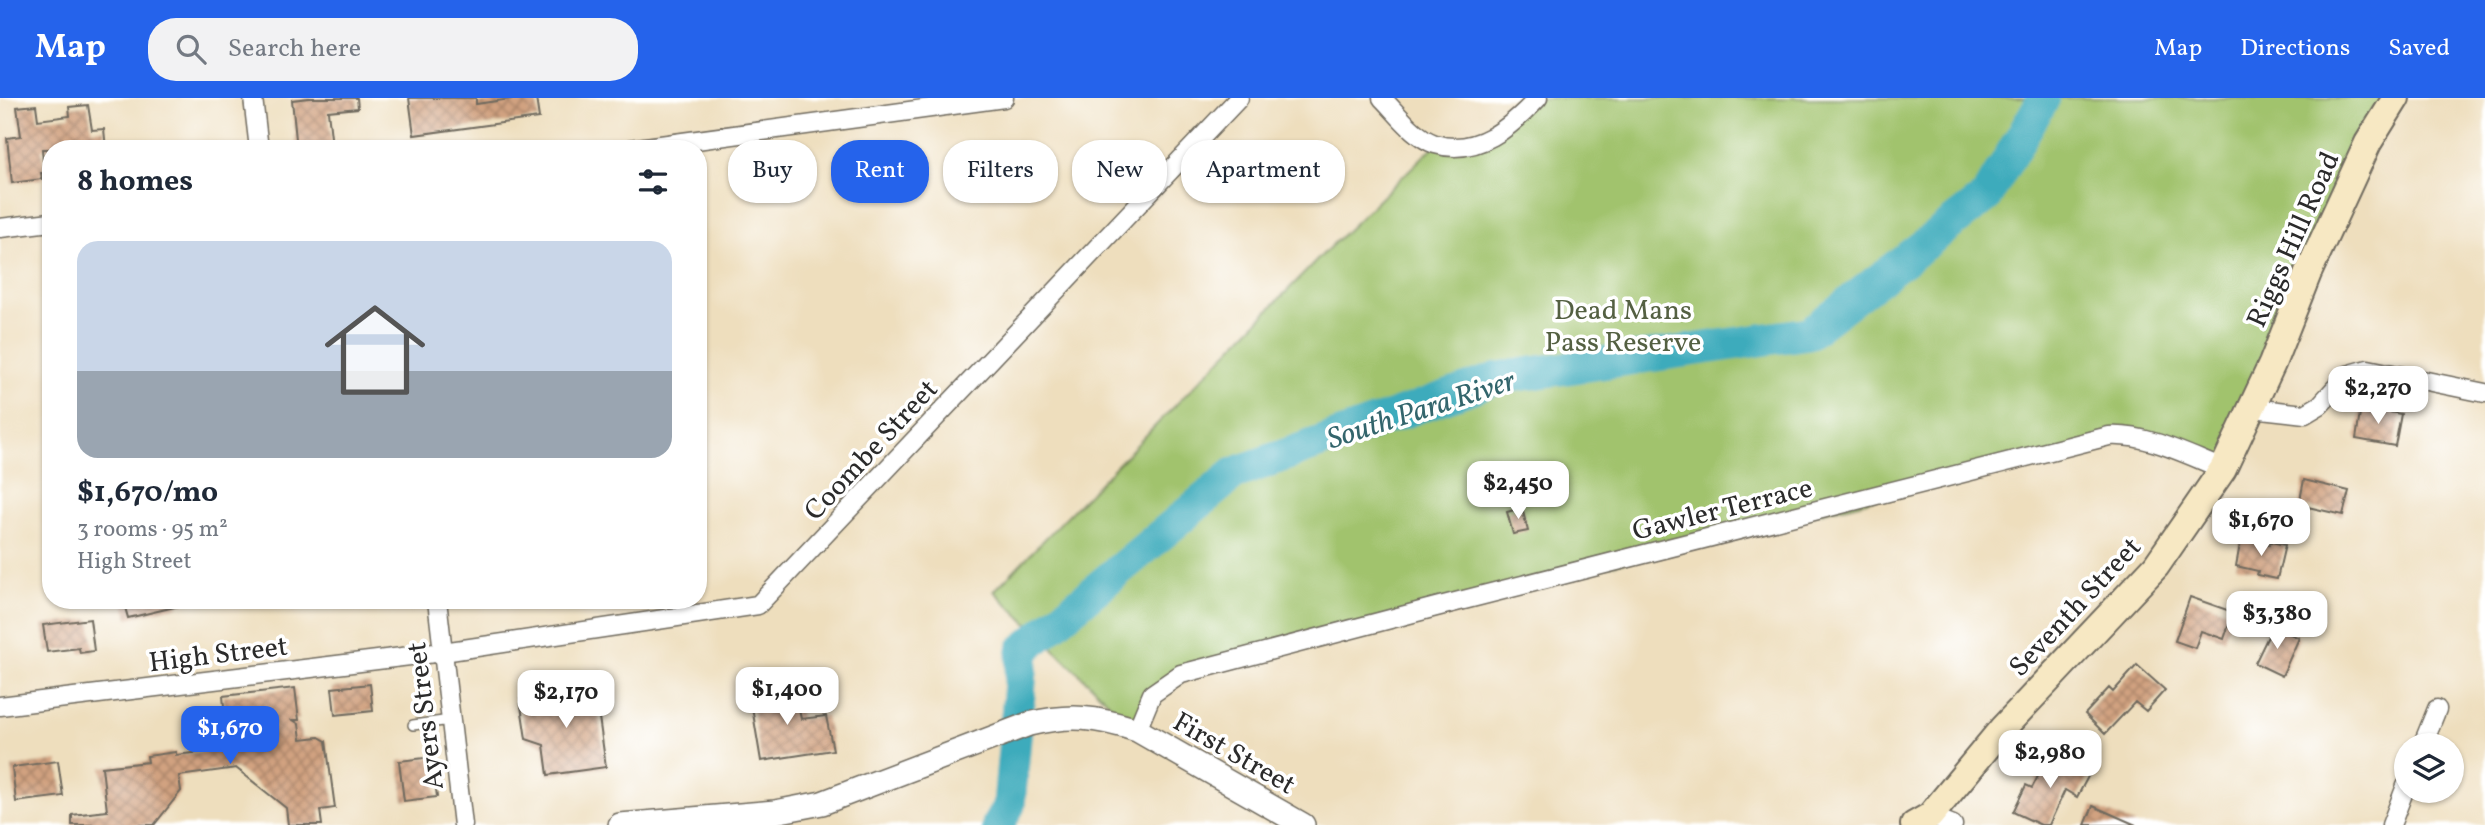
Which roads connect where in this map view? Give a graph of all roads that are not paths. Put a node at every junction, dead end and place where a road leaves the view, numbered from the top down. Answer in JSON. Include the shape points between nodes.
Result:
{"nodes":[{"id":1,"x":253,"y":98,"type":"edge"},
{"id":2,"x":1004,"y":98,"type":"edge"},
{"id":3,"x":1239,"y":98,"type":"edge"},
{"id":4,"x":1382,"y":98,"type":"edge"},
{"id":5,"x":1538,"y":98,"type":"edge"},
{"id":6,"x":2396,"y":98,"type":"edge"},
{"id":7,"x":954,"y":101,"type":"edge"},
{"id":8,"x":258,"y":140,"type":"edge"},
{"id":9,"x":692,"y":140,"type":"edge"},
{"id":10,"x":42,"y":223,"type":"edge"},
{"id":11,"x":0,"y":228,"type":"edge"},
{"id":12,"x":2485,"y":393,"type":"edge"},
{"id":13,"x":2252,"y":408,"type":"junction"},
{"id":14,"x":2223,"y":469,"type":"junction"},
{"id":15,"x":438,"y":609,"type":"edge"},
{"id":16,"x":443,"y":652,"type":"junction"},
{"id":17,"x":0,"y":706,"type":"edge"},
{"id":18,"x":2437,"y":709,"type":"dead end"},
{"id":19,"x":451,"y":720,"type":"junction"},
{"id":20,"x":413,"y":725,"type":"dead end"},
{"id":21,"x":1137,"y":730,"type":"junction"},
{"id":22,"x":2427,"y":733,"type":"edge"},
{"id":23,"x":2399,"y":803,"type":"edge"},
{"id":24,"x":1933,"y":822,"type":"edge"},
{"id":25,"x":463,"y":825,"type":"edge"},
{"id":26,"x":620,"y":825,"type":"edge"},
{"id":27,"x":1303,"y":825,"type":"edge"},
{"id":28,"x":2391,"y":825,"type":"edge"}],
"edges":[{"from":1,"to":8,"type":"street"},
{"from":2,"to":7,"type":"street"},
{"from":3,"to":16,"type":"street","name":"Coombe Street","via":[[758,605]]},
{"from":4,"to":5,"type":"street","via":[[1408,125],[1436,144],[1468,146],[1500,133]]},
{"from":6,"to":13,"type":"main road","name":"Riggs Hill Road","via":[[2368,143]]},
{"from":7,"to":9,"type":"street"},
{"from":10,"to":11,"type":"street"},
{"from":12,"to":13,"type":"street","via":[[2368,369],[2347,375],[2320,405],[2305,414]]},
{"from":13,"to":14,"type":"main road","name":"Seventh Street"},
{"from":14,"to":21,"type":"street","name":"Gawler Terrace","via":[[2128,435],[2109,436],[1181,674],[1152,694]]},
{"from":14,"to":24,"type":"main road","name":"Seventh Street","via":[[2156,566],[2002,729]]},
{"from":15,"to":16,"type":"street","name":"Ayers Street"},
{"from":16,"to":17,"type":"street","name":"High Street"},
{"from":16,"to":19,"type":"street","name":"Ayers Street"},
{"from":18,"to":22,"type":"street"},
{"from":19,"to":20,"type":"lane"},
{"from":19,"to":25,"type":"street","name":"Ayers Street"},
{"from":21,"to":26,"type":"street","name":"First Street","via":[[1085,717],[1056,718],[1028,724],[822,803],[775,812]]},
{"from":21,"to":27,"type":"street","name":"First Street"},
{"from":23,"to":28,"type":"street"}]}
